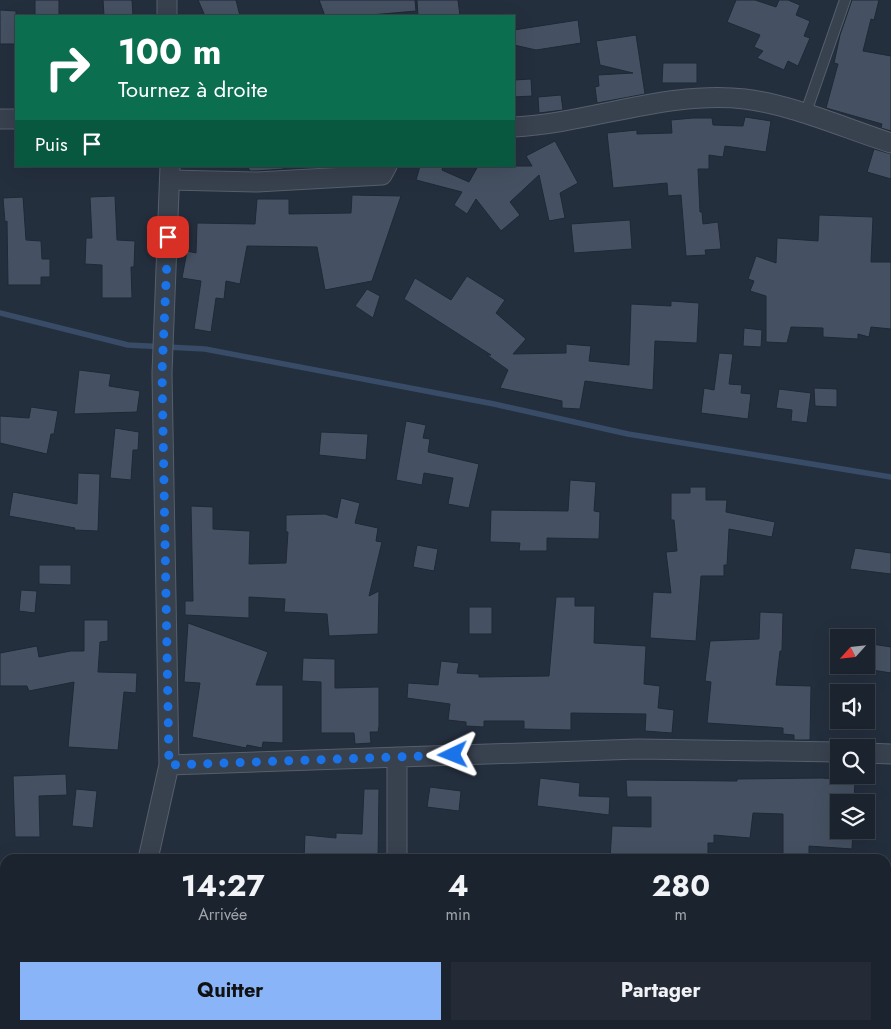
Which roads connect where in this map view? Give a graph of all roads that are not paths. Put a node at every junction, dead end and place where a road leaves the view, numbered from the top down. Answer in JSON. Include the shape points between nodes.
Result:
{"nodes":[{"id":1,"x":166,"y":0,"type":"edge"},
{"id":2,"x":845,"y":0,"type":"edge"},
{"id":3,"x":167,"y":15,"type":"edge"},
{"id":4,"x":805,"y":115,"type":"junction"},
{"id":5,"x":0,"y":119,"type":"edge"},
{"id":6,"x":15,"y":119,"type":"edge"},
{"id":7,"x":515,"y":127,"type":"edge"},
{"id":8,"x":891,"y":143,"type":"edge"},
{"id":9,"x":386,"y":167,"type":"edge"},
{"id":10,"x":170,"y":173,"type":"edge"},
{"id":11,"x":830,"y":752,"type":"edge"},
{"id":12,"x":875,"y":753,"type":"edge"},
{"id":13,"x":891,"y":754,"type":"edge"},
{"id":14,"x":397,"y":757,"type":"junction"},
{"id":15,"x":169,"y":765,"type":"junction"},
{"id":16,"x":149,"y":854,"type":"edge"},
{"id":17,"x":397,"y":854,"type":"edge"}],
"edges":[{"from":1,"to":3,"type":"street"},
{"from":2,"to":4,"type":"lane"},
{"from":4,"to":7,"type":"street","via":[[782,106],[745,99],[708,98]]},
{"from":4,"to":8,"type":"street"},
{"from":5,"to":6,"type":"street"},
{"from":9,"to":10,"type":"street","via":[[382,175],[258,182]]},
{"from":10,"to":15,"type":"street","via":[[162,373]]},
{"from":11,"to":14,"type":"street","via":[[638,749]]},
{"from":12,"to":13,"type":"street"},
{"from":14,"to":15,"type":"street"},
{"from":14,"to":17,"type":"street"},
{"from":15,"to":16,"type":"street"}]}
